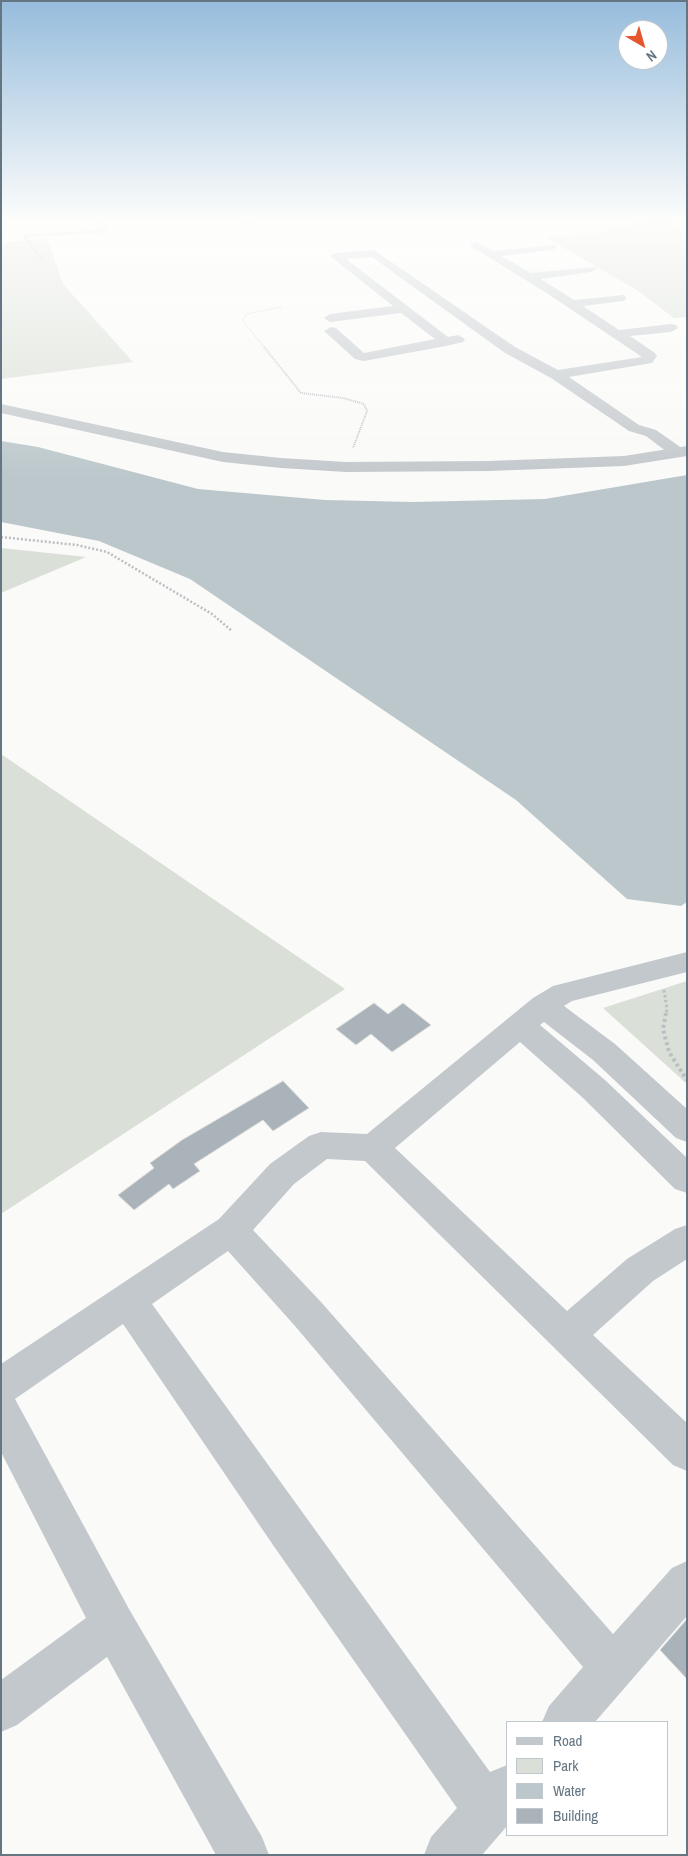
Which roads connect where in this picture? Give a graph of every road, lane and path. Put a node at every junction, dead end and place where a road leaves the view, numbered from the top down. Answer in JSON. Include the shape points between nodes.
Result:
{"nodes":[{"id":1,"x":398,"y":306,"type":"edge"},
{"id":2,"x":447,"y":306,"type":"edge"},
{"id":3,"x":573,"y":306,"type":"edge"},
{"id":4,"x":282,"y":307,"type":"dead end"},
{"id":5,"x":402,"y":309,"type":"junction"},
{"id":6,"x":670,"y":328,"type":"dead end"},
{"id":7,"x":486,"y":334,"type":"junction"},
{"id":8,"x":616,"y":334,"type":"junction"},
{"id":9,"x":446,"y":342,"type":"junction"},
{"id":10,"x":571,"y":372,"type":"junction"},
{"id":11,"x":556,"y":375,"type":"junction"},
{"id":12,"x":1,"y":408,"type":"edge"},
{"id":13,"x":650,"y":433,"type":"junction"},
{"id":14,"x":682,"y":452,"type":"edge"},
{"id":15,"x":346,"y":467,"type":"junction"},
{"id":16,"x":1,"y":536,"type":"edge"},
{"id":17,"x":232,"y":632,"type":"dead end"},
{"id":18,"x":674,"y":965,"type":"edge"},
{"id":19,"x":532,"y":1016,"type":"junction"},
{"id":20,"x":687,"y":1080,"type":"edge"},
{"id":21,"x":687,"y":1129,"type":"edge"},
{"id":22,"x":373,"y":1148,"type":"junction"},
{"id":23,"x":687,"y":1179,"type":"edge"},
{"id":24,"x":231,"y":1230,"type":"junction"},
{"id":25,"x":687,"y":1240,"type":"edge"},
{"id":26,"x":128,"y":1301,"type":"junction"},
{"id":27,"x":566,"y":1335,"type":"junction"},
{"id":28,"x":1,"y":1386,"type":"edge"},
{"id":29,"x":1,"y":1411,"type":"edge"},
{"id":30,"x":687,"y":1451,"type":"edge"},
{"id":31,"x":687,"y":1583,"type":"edge"},
{"id":32,"x":113,"y":1625,"type":"junction"},
{"id":33,"x":613,"y":1668,"type":"junction"},
{"id":34,"x":1,"y":1709,"type":"edge"},
{"id":35,"x":566,"y":1721,"type":"edge"},
{"id":36,"x":498,"y":1799,"type":"edge"},
{"id":37,"x":244,"y":1855,"type":"edge"},
{"id":38,"x":449,"y":1855,"type":"edge"}],
"edges":[{"from":1,"to":5,"type":"street"},
{"from":2,"to":7,"type":"street"},
{"from":3,"to":8,"type":"street"},
{"from":4,"to":15,"type":"path","via":[[246,314],[242,320],[302,393],[355,400],[366,407]]},
{"from":5,"to":9,"type":"street"},
{"from":5,"to":9,"type":"street","via":[[331,324],[364,357]]},
{"from":6,"to":8,"type":"street"},
{"from":7,"to":9,"type":"street"},
{"from":7,"to":11,"type":"street"},
{"from":8,"to":10,"type":"street","via":[[649,358]]},
{"from":10,"to":11,"type":"street"},
{"from":10,"to":13,"type":"street","via":[[652,426]]},
{"from":11,"to":13,"type":"street","via":[[634,428]]},
{"from":12,"to":15,"type":"street","via":[[223,457]]},
{"from":13,"to":14,"type":"street"},
{"from":14,"to":15,"type":"street","via":[[624,461]]},
{"from":16,"to":17,"type":"path","via":[[107,552],[212,614]]},
{"from":18,"to":19,"type":"street","via":[[563,993]]},
{"from":18,"to":20,"type":"path","via":[[663,1029],[669,1052]]},
{"from":19,"to":21,"type":"street","via":[[604,1052]]},
{"from":19,"to":22,"type":"street"},
{"from":19,"to":23,"type":"street","via":[[594,1089]]},
{"from":22,"to":24,"type":"street","via":[[321,1145],[282,1174]]},
{"from":22,"to":27,"type":"street"},
{"from":24,"to":26,"type":"street"},
{"from":24,"to":33,"type":"street","via":[[321,1329]]},
{"from":25,"to":27,"type":"street","via":[[640,1270]]},
{"from":26,"to":28,"type":"street"},
{"from":26,"to":36,"type":"street","via":[[288,1530]]},
{"from":27,"to":30,"type":"street"},
{"from":29,"to":32,"type":"street"},
{"from":31,"to":33,"type":"street"},
{"from":32,"to":34,"type":"street"},
{"from":32,"to":37,"type":"street"},
{"from":33,"to":35,"type":"street"},
{"from":36,"to":38,"type":"street"}]}
